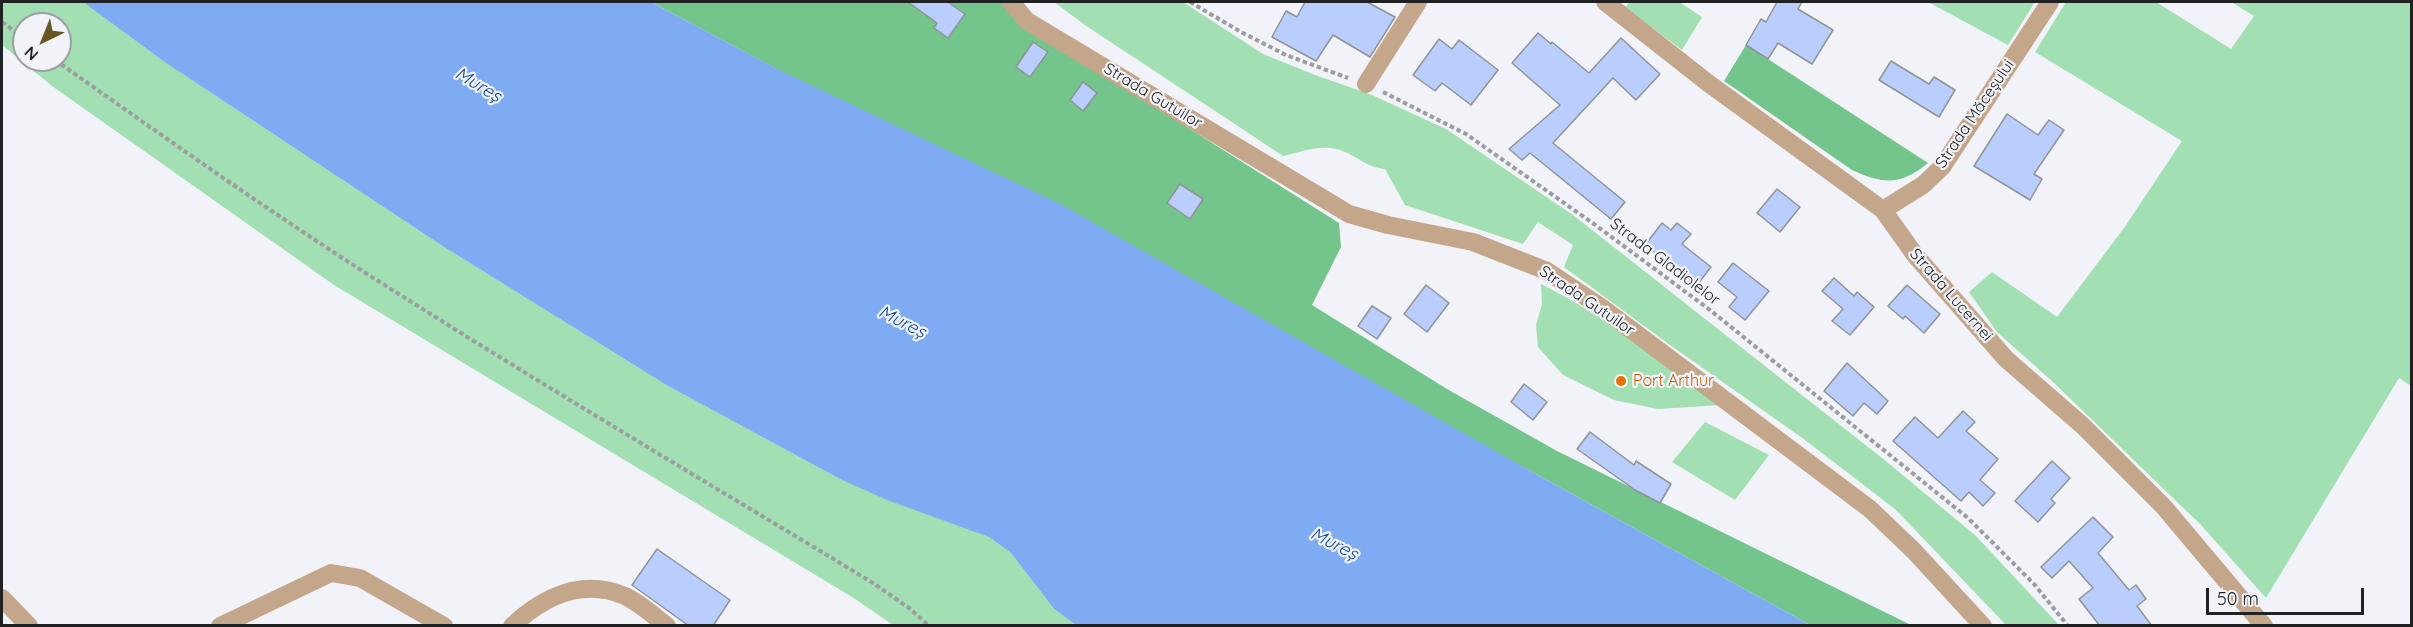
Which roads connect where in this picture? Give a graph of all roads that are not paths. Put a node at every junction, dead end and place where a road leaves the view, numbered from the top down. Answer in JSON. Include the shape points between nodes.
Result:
{"nodes":[{"id":1,"x":1011,"y":2,"type":"edge"},
{"id":2,"x":1418,"y":2,"type":"edge"},
{"id":3,"x":1605,"y":2,"type":"edge"},
{"id":4,"x":2050,"y":2,"type":"edge"},
{"id":5,"x":1366,"y":84,"type":"road end"},
{"id":6,"x":1883,"y":210,"type":"junction"},
{"id":7,"x":2,"y":598,"type":"edge"},
{"id":8,"x":29,"y":626,"type":"edge"},
{"id":9,"x":220,"y":626,"type":"edge"},
{"id":10,"x":444,"y":626,"type":"edge"},
{"id":11,"x":512,"y":626,"type":"edge"},
{"id":12,"x":667,"y":626,"type":"edge"},
{"id":13,"x":1983,"y":626,"type":"edge"},
{"id":14,"x":2264,"y":626,"type":"edge"}],
"edges":[{"from":1,"to":13,"type":"street","name":"Strada Gutuilor","via":[[1027,21],[1349,214],[1473,242],[1547,271],[1601,307],[1870,509]]},
{"from":2,"to":5,"type":"street"},
{"from":3,"to":6,"type":"street","name":"Strada Lucernei","via":[[1708,83]]},
{"from":4,"to":6,"type":"street","name":"Strada Măceșului","via":[[1942,166],[1923,185]]},
{"from":6,"to":14,"type":"street","name":"Strada Lucernei","via":[[1915,255],[2006,359],[2083,426],[2164,507]]},
{"from":7,"to":8,"type":"street"},
{"from":9,"to":10,"type":"street","via":[[331,573],[360,579]]},
{"from":11,"to":12,"type":"street","via":[[535,605],[581,589],[606,590],[627,597]]}]}
